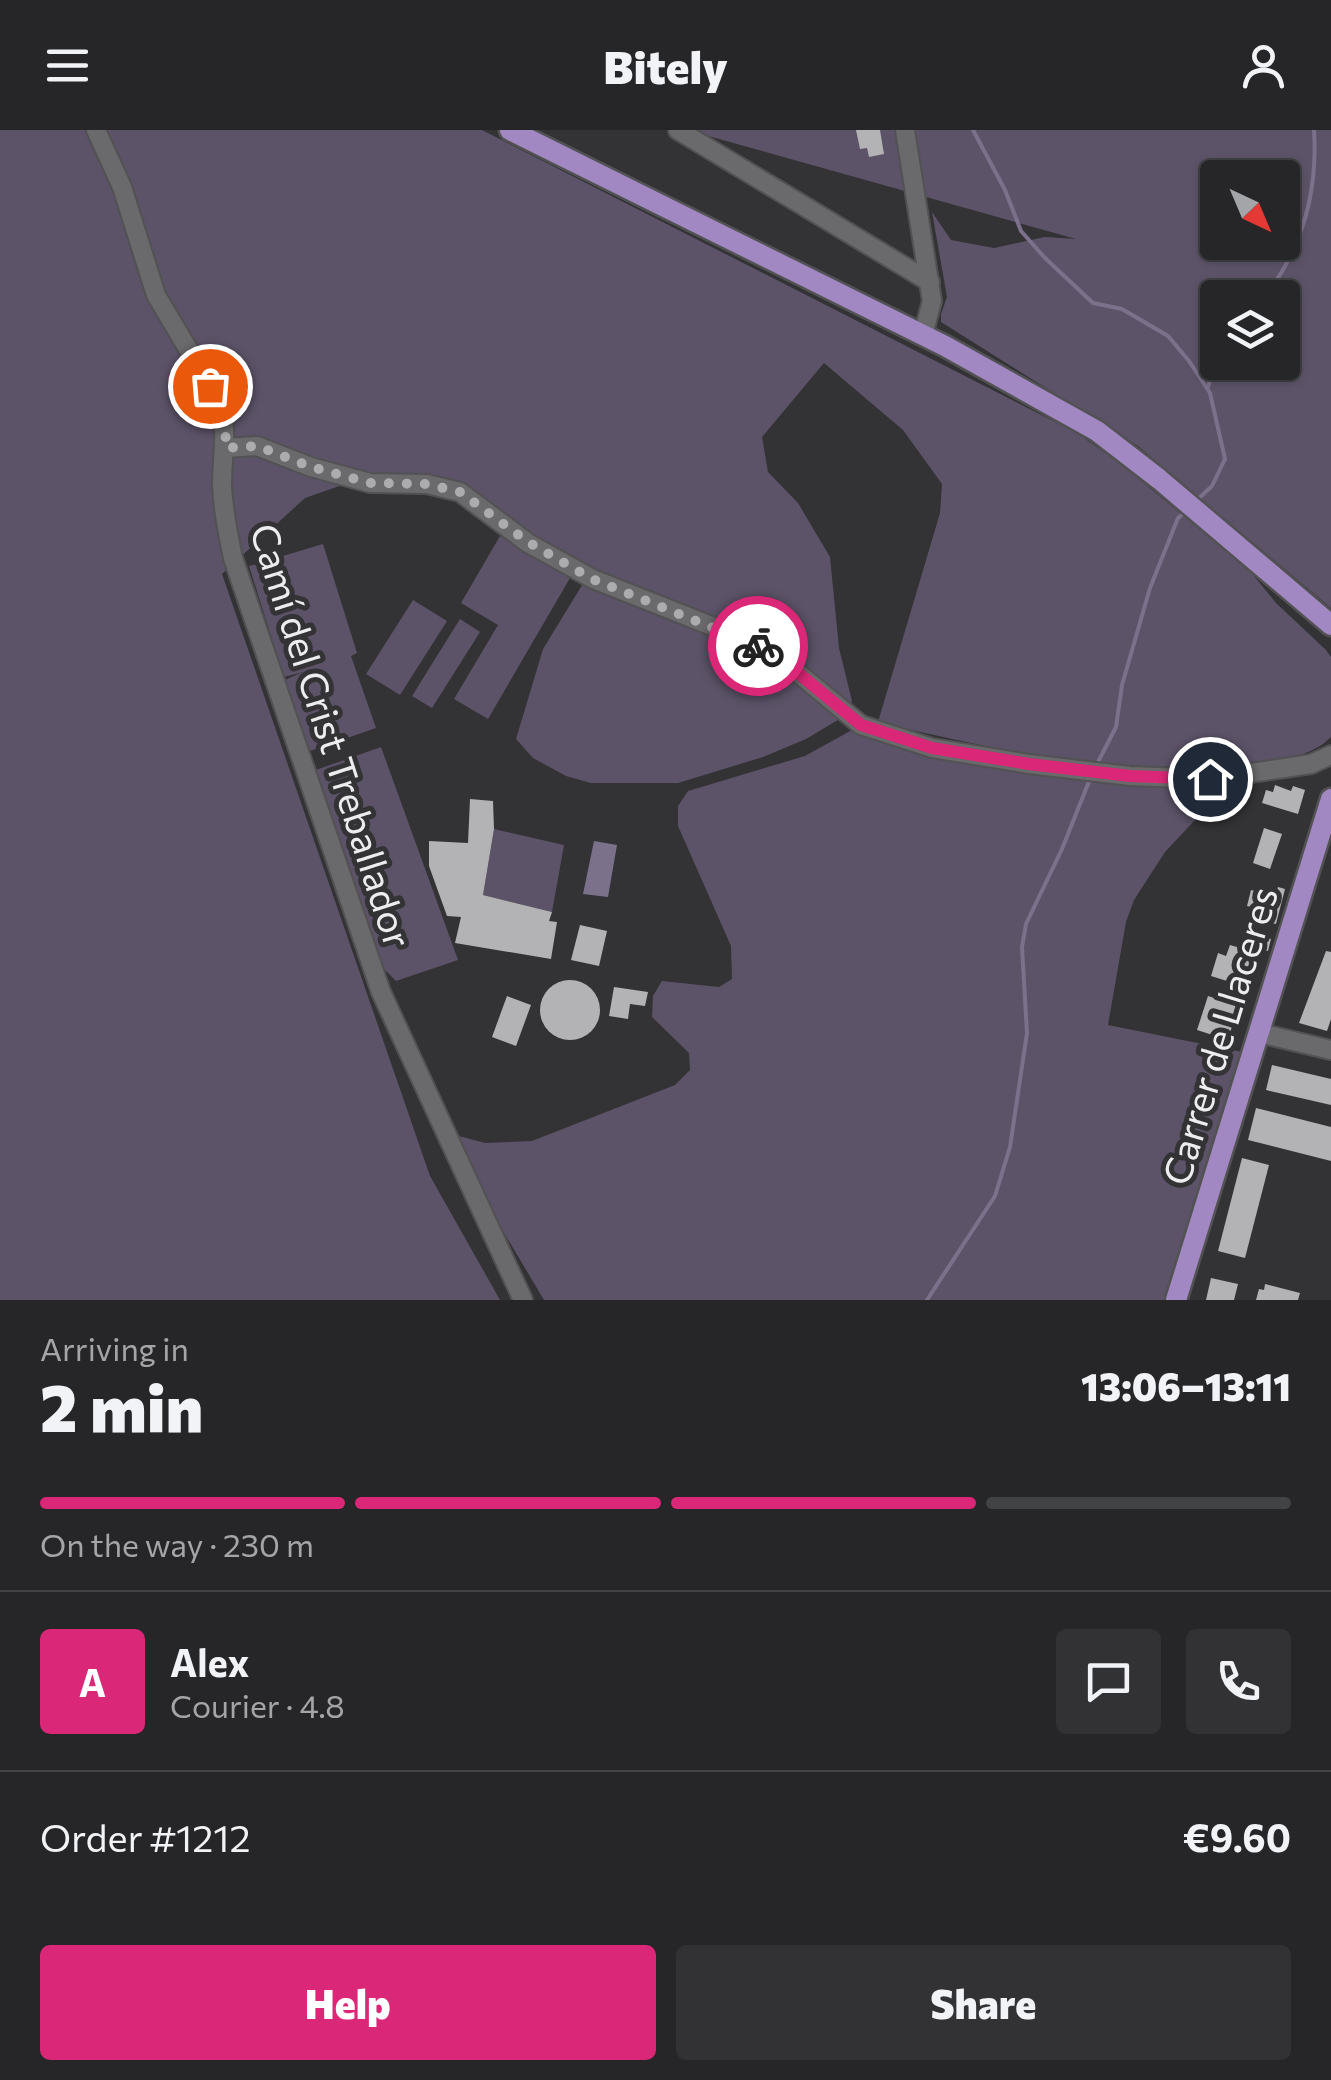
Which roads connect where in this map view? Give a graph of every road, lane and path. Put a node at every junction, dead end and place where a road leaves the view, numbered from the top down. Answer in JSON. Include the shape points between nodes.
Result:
{"nodes":[{"id":1,"x":96,"y":130,"type":"edge"},
{"id":2,"x":510,"y":130,"type":"edge"},
{"id":3,"x":678,"y":130,"type":"edge"},
{"id":4,"x":906,"y":130,"type":"edge"},
{"id":5,"x":930,"y":282,"type":"junction"},
{"id":6,"x":923,"y":335,"type":"junction"},
{"id":7,"x":226,"y":448,"type":"junction"},
{"id":8,"x":1330,"y":627,"type":"edge"},
{"id":9,"x":1331,"y":755,"type":"edge"},
{"id":10,"x":1331,"y":799,"type":"edge"},
{"id":11,"x":1324,"y":845,"type":"edge"},
{"id":12,"x":1259,"y":1033,"type":"junction"},
{"id":13,"x":1331,"y":1050,"type":"edge"},
{"id":14,"x":1177,"y":1298,"type":"edge"},
{"id":15,"x":524,"y":1300,"type":"edge"}],
"edges":[{"from":1,"to":7,"type":"street","name":"Camí del Crist Treballador","via":[[122,186],[156,295],[220,403]]},
{"from":2,"to":6,"type":"main road"},
{"from":3,"to":5,"type":"street"},
{"from":4,"to":5,"type":"street"},
{"from":5,"to":6,"type":"street","via":[[932,310]]},
{"from":6,"to":8,"type":"main road","via":[[1097,431]]},
{"from":7,"to":9,"type":"street","via":[[257,446],[370,483],[460,492],[592,579],[752,642],[861,725],[932,748],[1092,771],[1210,779]]},
{"from":7,"to":15,"type":"street","name":"Camí del Crist Treballador","via":[[222,490],[233,558],[360,936]]},
{"from":10,"to":11,"type":"main road","name":"Carrer de Llaceres"},
{"from":11,"to":12,"type":"main road","name":"Carrer de Llaceres"},
{"from":12,"to":13,"type":"street"},
{"from":12,"to":14,"type":"main road","name":"Carrer de Llaceres"}]}
